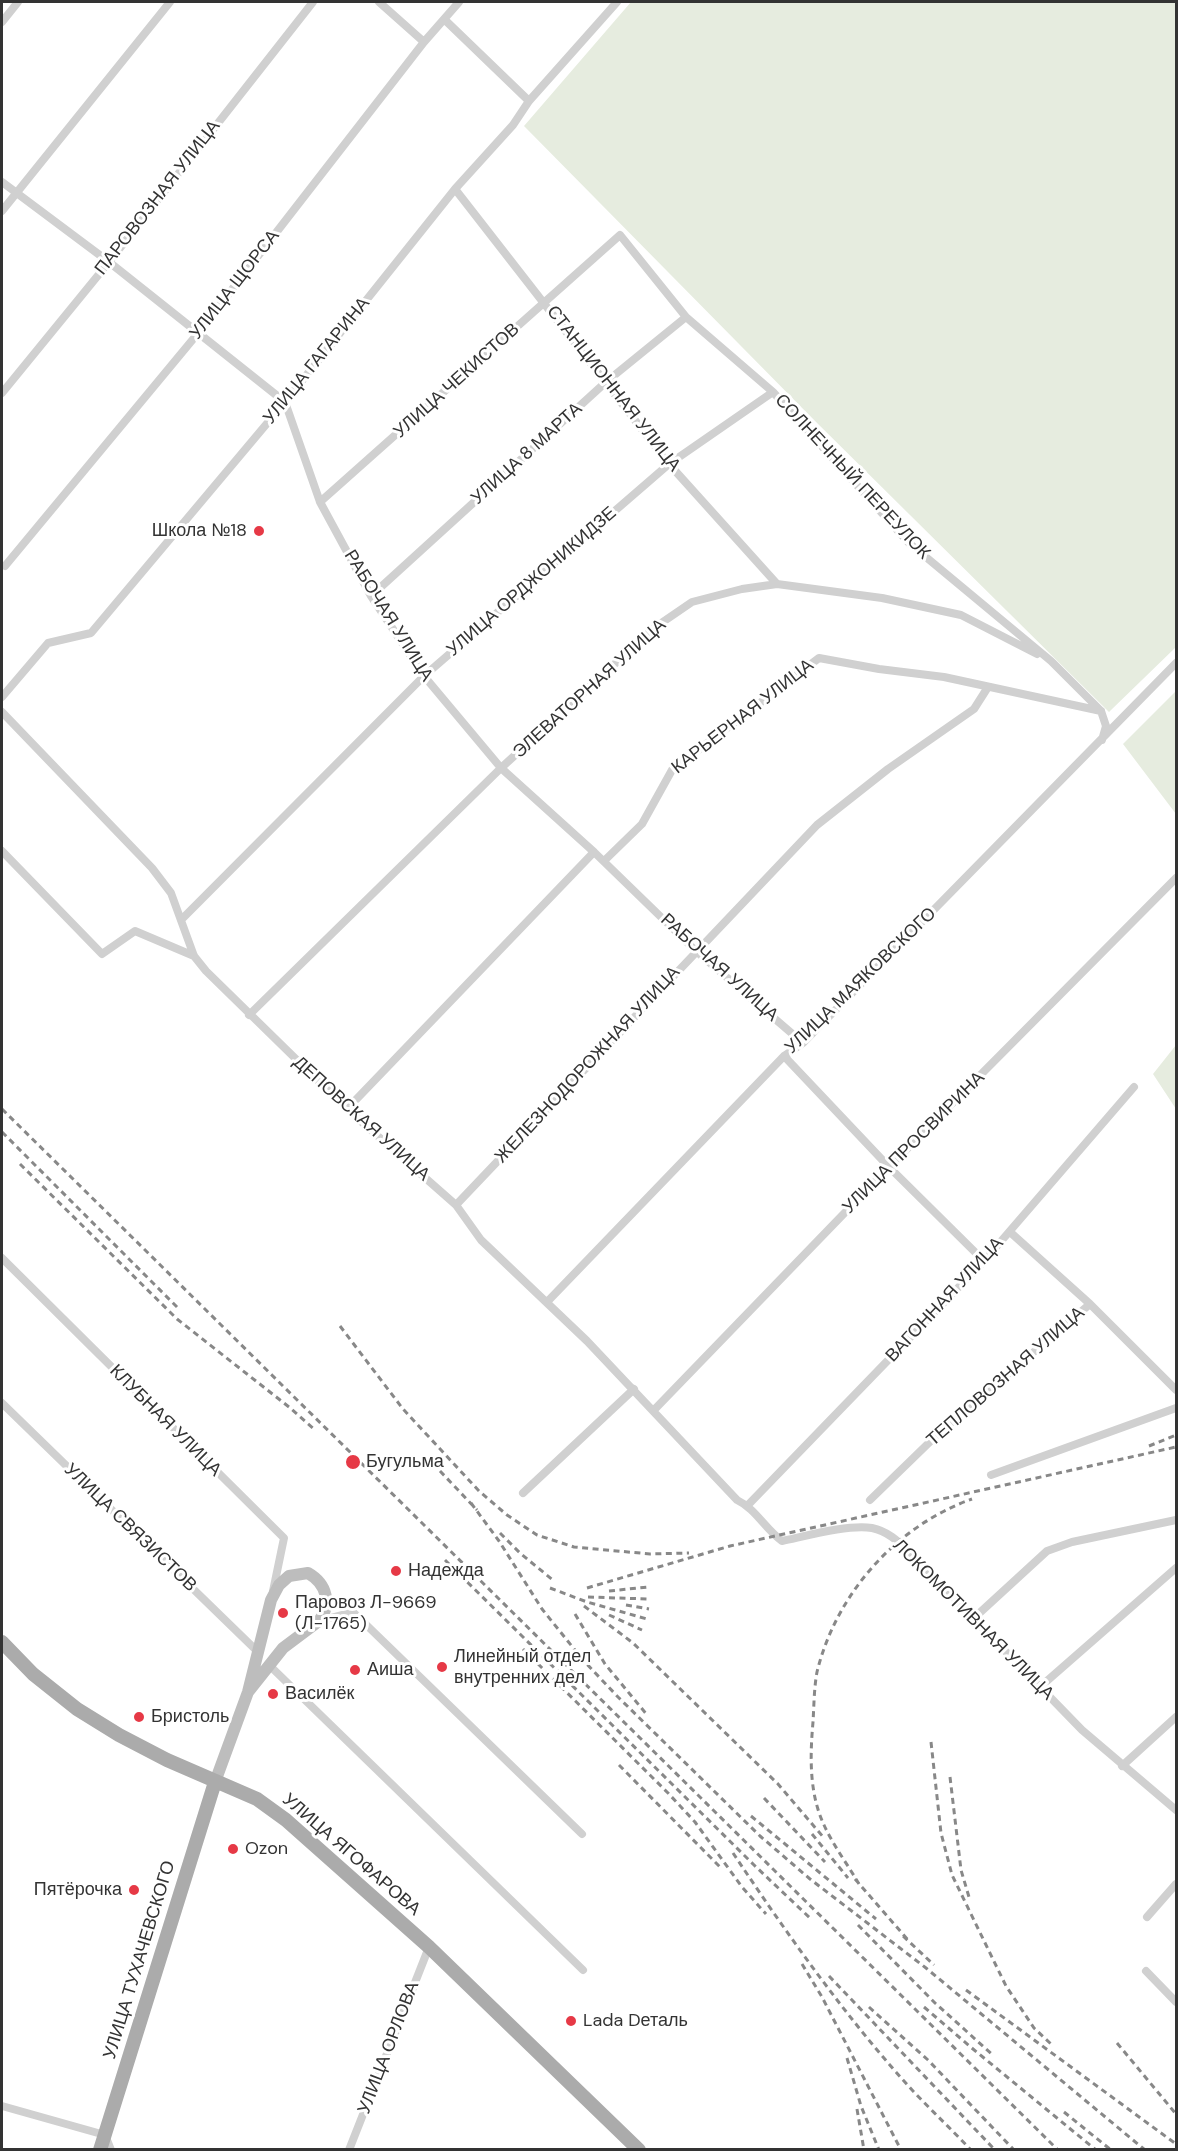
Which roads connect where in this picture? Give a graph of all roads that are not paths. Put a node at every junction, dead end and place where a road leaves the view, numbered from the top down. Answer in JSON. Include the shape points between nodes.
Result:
{"nodes":[{"id":1,"x":18,"y":2,"type":"edge"},
{"id":2,"x":170,"y":2,"type":"edge"},
{"id":3,"x":313,"y":2,"type":"edge"},
{"id":4,"x":379,"y":2,"type":"edge"},
{"id":5,"x":459,"y":2,"type":"edge"},
{"id":6,"x":617,"y":2,"type":"edge"},
{"id":7,"x":445,"y":20,"type":"junction"},
{"id":8,"x":2,"y":22,"type":"edge"},
{"id":9,"x":424,"y":42,"type":"junction"},
{"id":10,"x":530,"y":101,"type":"junction"},
{"id":11,"x":2,"y":182,"type":"edge"},
{"id":12,"x":455,"y":189,"type":"junction"},
{"id":13,"x":16,"y":193,"type":"junction"},
{"id":14,"x":2,"y":211,"type":"edge"},
{"id":15,"x":620,"y":235,"type":"joint"},
{"id":16,"x":109,"y":262,"type":"junction"},
{"id":17,"x":545,"y":302,"type":"junction"},
{"id":18,"x":686,"y":317,"type":"junction"},
{"id":19,"x":199,"y":332,"type":"junction"},
{"id":20,"x":606,"y":382,"type":"junction"},
{"id":21,"x":773,"y":392,"type":"junction"},
{"id":22,"x":2,"y":393,"type":"edge"},
{"id":23,"x":285,"y":402,"type":"junction"},
{"id":24,"x":669,"y":464,"type":"junction"},
{"id":25,"x":320,"y":502,"type":"junction"},
{"id":26,"x":5,"y":566,"type":"dead end"},
{"id":27,"x":777,"y":584,"type":"junction"},
{"id":28,"x":371,"y":596,"type":"junction"},
{"id":29,"x":1051,"y":661,"type":"junction"},
{"id":30,"x":1176,"y":663,"type":"edge"},
{"id":31,"x":424,"y":676,"type":"junction"},
{"id":32,"x":988,"y":687,"type":"junction"},
{"id":33,"x":2,"y":697,"type":"edge"},
{"id":34,"x":1101,"y":711,"type":"junction"},
{"id":35,"x":2,"y":712,"type":"edge"},
{"id":36,"x":1102,"y":740,"type":"junction"},
{"id":37,"x":501,"y":768,"type":"junction"},
{"id":38,"x":2,"y":851,"type":"edge"},
{"id":39,"x":594,"y":852,"type":"junction"},
{"id":40,"x":604,"y":861,"type":"junction"},
{"id":41,"x":1176,"y":878,"type":"edge"},
{"id":42,"x":181,"y":920,"type":"junction"},
{"id":43,"x":696,"y":951,"type":"junction"},
{"id":44,"x":194,"y":956,"type":"junction"},
{"id":45,"x":249,"y":1015,"type":"junction"},
{"id":46,"x":803,"y":1043,"type":"junction"},
{"id":47,"x":784,"y":1056,"type":"junction"},
{"id":48,"x":1134,"y":1087,"type":"dead end"},
{"id":49,"x":347,"y":1109,"type":"junction"},
{"id":50,"x":889,"y":1167,"type":"junction"},
{"id":51,"x":456,"y":1205,"type":"junction"},
{"id":52,"x":1010,"y":1232,"type":"junction"},
{"id":53,"x":2,"y":1258,"type":"edge"},
{"id":54,"x":984,"y":1261,"type":"junction"},
{"id":55,"x":548,"y":1301,"type":"junction"},
{"id":56,"x":1090,"y":1304,"type":"junction"},
{"id":57,"x":634,"y":1389,"type":"junction"},
{"id":58,"x":1176,"y":1390,"type":"edge"},
{"id":59,"x":2,"y":1403,"type":"edge"},
{"id":60,"x":1176,"y":1408,"type":"edge"},
{"id":61,"x":654,"y":1410,"type":"junction"},
{"id":62,"x":991,"y":1475,"type":"dead end"},
{"id":63,"x":523,"y":1493,"type":"dead end"},
{"id":64,"x":870,"y":1500,"type":"dead end"},
{"id":65,"x":748,"y":1505,"type":"junction"},
{"id":66,"x":1176,"y":1520,"type":"edge"},
{"id":67,"x":1176,"y":1568,"type":"edge"},
{"id":68,"x":271,"y":1600,"type":"junction"},
{"id":69,"x":974,"y":1618,"type":"junction"},
{"id":70,"x":319,"y":1621,"type":"junction"},
{"id":71,"x":2,"y":1643,"type":"edge"},
{"id":72,"x":258,"y":1652,"type":"junction"},
{"id":73,"x":270,"y":1665,"type":"junction"},
{"id":74,"x":1040,"y":1687,"type":"junction"},
{"id":75,"x":248,"y":1692,"type":"junction"},
{"id":76,"x":1176,"y":1717,"type":"edge"},
{"id":77,"x":1122,"y":1766,"type":"junction"},
{"id":78,"x":215,"y":1782,"type":"junction"},
{"id":79,"x":1176,"y":1810,"type":"edge"},
{"id":80,"x":582,"y":1834,"type":"dead end"},
{"id":81,"x":1176,"y":1884,"type":"edge"},
{"id":82,"x":1147,"y":1917,"type":"dead end"},
{"id":83,"x":429,"y":1947,"type":"junction"},
{"id":84,"x":583,"y":1970,"type":"dead end"},
{"id":85,"x":1146,"y":1971,"type":"dead end"},
{"id":86,"x":1176,"y":2002,"type":"edge"},
{"id":87,"x":2,"y":2106,"type":"edge"},
{"id":88,"x":105,"y":2135,"type":"junction"},
{"id":89,"x":100,"y":2150,"type":"edge"},
{"id":90,"x":111,"y":2150,"type":"edge"},
{"id":91,"x":349,"y":2150,"type":"edge"},
{"id":92,"x":639,"y":2150,"type":"edge"}],
"edges":[{"from":1,"to":8,"type":"street"},
{"from":2,"to":13,"type":"street"},
{"from":3,"to":16,"type":"street","name":"ПАРОВОЗНАЯ УЛИЦА"},
{"from":4,"to":9,"type":"street"},
{"from":5,"to":7,"type":"street","name":"УЛИЦА ЩОРСА"},
{"from":6,"to":10,"type":"street","name":"УЛИЦА ГАГАРИНА"},
{"from":7,"to":9,"type":"street","name":"УЛИЦА ЩОРСА"},
{"from":7,"to":10,"type":"street"},
{"from":9,"to":19,"type":"street","name":"УЛИЦА ЩОРСА"},
{"from":10,"to":12,"type":"street","name":"УЛИЦА ГАГАРИНА"},
{"from":11,"to":13,"type":"street"},
{"from":12,"to":17,"type":"street","name":"СТАНЦИОННАЯ УЛИЦА"},
{"from":12,"to":23,"type":"street","name":"УЛИЦА ГАГАРИНА"},
{"from":13,"to":14,"type":"street"},
{"from":13,"to":16,"type":"street"},
{"from":15,"to":17,"type":"street","name":"УЛИЦА ЧЕКИСТОВ"},
{"from":15,"to":18,"type":"street","name":"СОЛНЕЧНЫЙ ПЕРЕУЛОК"},
{"from":16,"to":19,"type":"street"},
{"from":16,"to":22,"type":"street","name":"ПАРОВОЗНАЯ УЛИЦА"},
{"from":17,"to":20,"type":"street","name":"СТАНЦИОННАЯ УЛИЦА"},
{"from":17,"to":25,"type":"street","name":"УЛИЦА ЧЕКИСТОВ"},
{"from":18,"to":20,"type":"street","name":"УЛИЦА 8 МАРТА"},
{"from":18,"to":21,"type":"street","name":"СОЛНЕЧНЫЙ ПЕРЕУЛОК"},
{"from":19,"to":23,"type":"street"},
{"from":19,"to":26,"type":"street","name":"УЛИЦА ЩОРСА"},
{"from":20,"to":24,"type":"street","name":"СТАНЦИОННАЯ УЛИЦА"},
{"from":20,"to":28,"type":"street","name":"УЛИЦА 8 МАРТА"},
{"from":21,"to":24,"type":"street","name":"УЛИЦА ОРДЖОНИКИДЗЕ"},
{"from":21,"to":29,"type":"street","name":"СОЛНЕЧНЫЙ ПЕРЕУЛОК","via":[[909,543]]},
{"from":23,"to":25,"type":"street","name":"РАБОЧАЯ УЛИЦА"},
{"from":23,"to":33,"type":"street","name":"УЛИЦА ГАГАРИНА","via":[[91,633],[48,643]]},
{"from":24,"to":27,"type":"street","name":"СТАНЦИОННАЯ УЛИЦА"},
{"from":24,"to":31,"type":"street","name":"УЛИЦА ОРДЖОНИКИДЗЕ"},
{"from":25,"to":28,"type":"street","name":"РАБОЧАЯ УЛИЦА"},
{"from":27,"to":29,"type":"street","name":"ЭЛЕВАТОРНАЯ УЛИЦА","via":[[882,598],[961,615]]},
{"from":27,"to":37,"type":"street","name":"ЭЛЕВАТОРНАЯ УЛИЦА","via":[[692,602],[654,628]]},
{"from":28,"to":31,"type":"street","name":"РАБОЧАЯ УЛИЦА"},
{"from":29,"to":34,"type":"street","name":"СОЛНЕЧНЫЙ ПЕРЕУЛОК"},
{"from":30,"to":36,"type":"street","name":"УЛИЦА МАЯКОВСКОГО"},
{"from":31,"to":37,"type":"street","name":"РАБОЧАЯ УЛИЦА"},
{"from":31,"to":42,"type":"street","name":"УЛИЦА ОРДЖОНИКИДЗЕ"},
{"from":32,"to":34,"type":"street","name":"КАРЬЕРНАЯ УЛИЦА"},
{"from":32,"to":40,"type":"street","name":"КАРЬЕРНАЯ УЛИЦА","via":[[819,658],[672,770],[642,824]]},
{"from":32,"to":43,"type":"street","name":"ЖЕЛЕЗНОДОРОЖНАЯ УЛИЦА","via":[[974,709],[888,768],[817,825]]},
{"from":34,"to":36,"type":"street","via":[[1106,726]]},
{"from":35,"to":42,"type":"street","name":"ДЕПОВСКАЯ УЛИЦА","via":[[152,868],[171,893]]},
{"from":36,"to":46,"type":"street","name":"УЛИЦА МАЯКОВСКОГО"},
{"from":37,"to":39,"type":"street","name":"РАБОЧАЯ УЛИЦА"},
{"from":37,"to":45,"type":"street","name":"ЭЛЕВАТОРНАЯ УЛИЦА"},
{"from":38,"to":44,"type":"street","via":[[102,954],[135,932]]},
{"from":39,"to":40,"type":"street","name":"РАБОЧАЯ УЛИЦА"},
{"from":39,"to":49,"type":"street"},
{"from":40,"to":43,"type":"street","name":"РАБОЧАЯ УЛИЦА"},
{"from":41,"to":50,"type":"street","name":"УЛИЦА ПРОСВИРИНА"},
{"from":42,"to":44,"type":"street","name":"ДЕПОВСКАЯ УЛИЦА"},
{"from":43,"to":46,"type":"street","name":"РАБОЧАЯ УЛИЦА"},
{"from":43,"to":51,"type":"street","name":"ЖЕЛЕЗНОДОРОЖНАЯ УЛИЦА"},
{"from":44,"to":45,"type":"street","name":"ДЕПОВСКАЯ УЛИЦА"},
{"from":45,"to":49,"type":"street","name":"ДЕПОВСКАЯ УЛИЦА"},
{"from":46,"to":47,"type":"street","name":"УЛИЦА МАЯКОВСКОГО"},
{"from":47,"to":50,"type":"street"},
{"from":47,"to":55,"type":"street","name":"УЛИЦА МАЯКОВСКОГО"},
{"from":48,"to":52,"type":"street","name":"ВАГОННАЯ УЛИЦА"},
{"from":49,"to":51,"type":"street","name":"ДЕПОВСКАЯ УЛИЦА"},
{"from":50,"to":54,"type":"street"},
{"from":50,"to":61,"type":"street","name":"УЛИЦА ПРОСВИРИНА"},
{"from":51,"to":55,"type":"street","name":"ДЕПОВСКАЯ УЛИЦА","via":[[482,1240]]},
{"from":52,"to":54,"type":"street","name":"ВАГОННАЯ УЛИЦА"},
{"from":52,"to":56,"type":"street","name":"ТЕПЛОВОЗНАЯ УЛИЦА"},
{"from":53,"to":68,"type":"street","name":"КЛУБНАЯ УЛИЦА","via":[[284,1538]]},
{"from":54,"to":65,"type":"street","name":"ВАГОННАЯ УЛИЦА"},
{"from":55,"to":57,"type":"street","name":"ДЕПОВСКАЯ УЛИЦА"},
{"from":56,"to":58,"type":"street"},
{"from":56,"to":64,"type":"street","name":"ТЕПЛОВОЗНАЯ УЛИЦА","via":[[939,1433]]},
{"from":57,"to":61,"type":"street","name":"ДЕПОВСКАЯ УЛИЦА"},
{"from":57,"to":63,"type":"street"},
{"from":59,"to":72,"type":"street","name":"УЛИЦА СВЯЗИСТОВ"},
{"from":60,"to":62,"type":"street"},
{"from":61,"to":65,"type":"street","name":"ДЕПОВСКАЯ УЛИЦА","via":[[737,1500]]},
{"from":65,"to":69,"type":"street","name":"ЛОКОМОТИВНАЯ УЛИЦА","via":[[782,1541],[856,1527],[884,1532]]},
{"from":66,"to":69,"type":"street","via":[[1047,1551]]},
{"from":67,"to":74,"type":"street"},
{"from":68,"to":70,"type":"street","via":[[289,1576],[308,1573],[319,1581],[326,1595]]},
{"from":68,"to":72,"type":"street"},
{"from":69,"to":74,"type":"street","name":"ЛОКОМОТИВНАЯ УЛИЦА"},
{"from":70,"to":73,"type":"street","via":[[284,1648]]},
{"from":70,"to":80,"type":"street","via":[[353,1612]]},
{"from":71,"to":78,"type":"main road","name":"УЛИЦА ЯГОФАРОВА","via":[[77,1709],[119,1735]]},
{"from":72,"to":75,"type":"street"},
{"from":73,"to":75,"type":"street"},
{"from":73,"to":84,"type":"street"},
{"from":74,"to":77,"type":"street","name":"ЛОКОМОТИВНАЯ УЛИЦА"},
{"from":75,"to":78,"type":"street"},
{"from":76,"to":77,"type":"street"},
{"from":77,"to":79,"type":"street","name":"ЛОКОМОТИВНАЯ УЛИЦА"},
{"from":78,"to":83,"type":"main road","name":"УЛИЦА ЯГОФАРОВА","via":[[257,1800],[286,1820]]},
{"from":78,"to":88,"type":"main road","name":"УЛИЦА ТУХАЧЕВСКОГО"},
{"from":81,"to":82,"type":"street"},
{"from":83,"to":91,"type":"street","name":"УЛИЦА ОРЛОВА"},
{"from":83,"to":92,"type":"main road","name":"УЛИЦА ЯГОФАРОВА"},
{"from":85,"to":86,"type":"street"},
{"from":87,"to":88,"type":"street"},
{"from":88,"to":89,"type":"main road","name":"УЛИЦА ТУХАЧЕВСКОГО"},
{"from":88,"to":90,"type":"street"}]}
